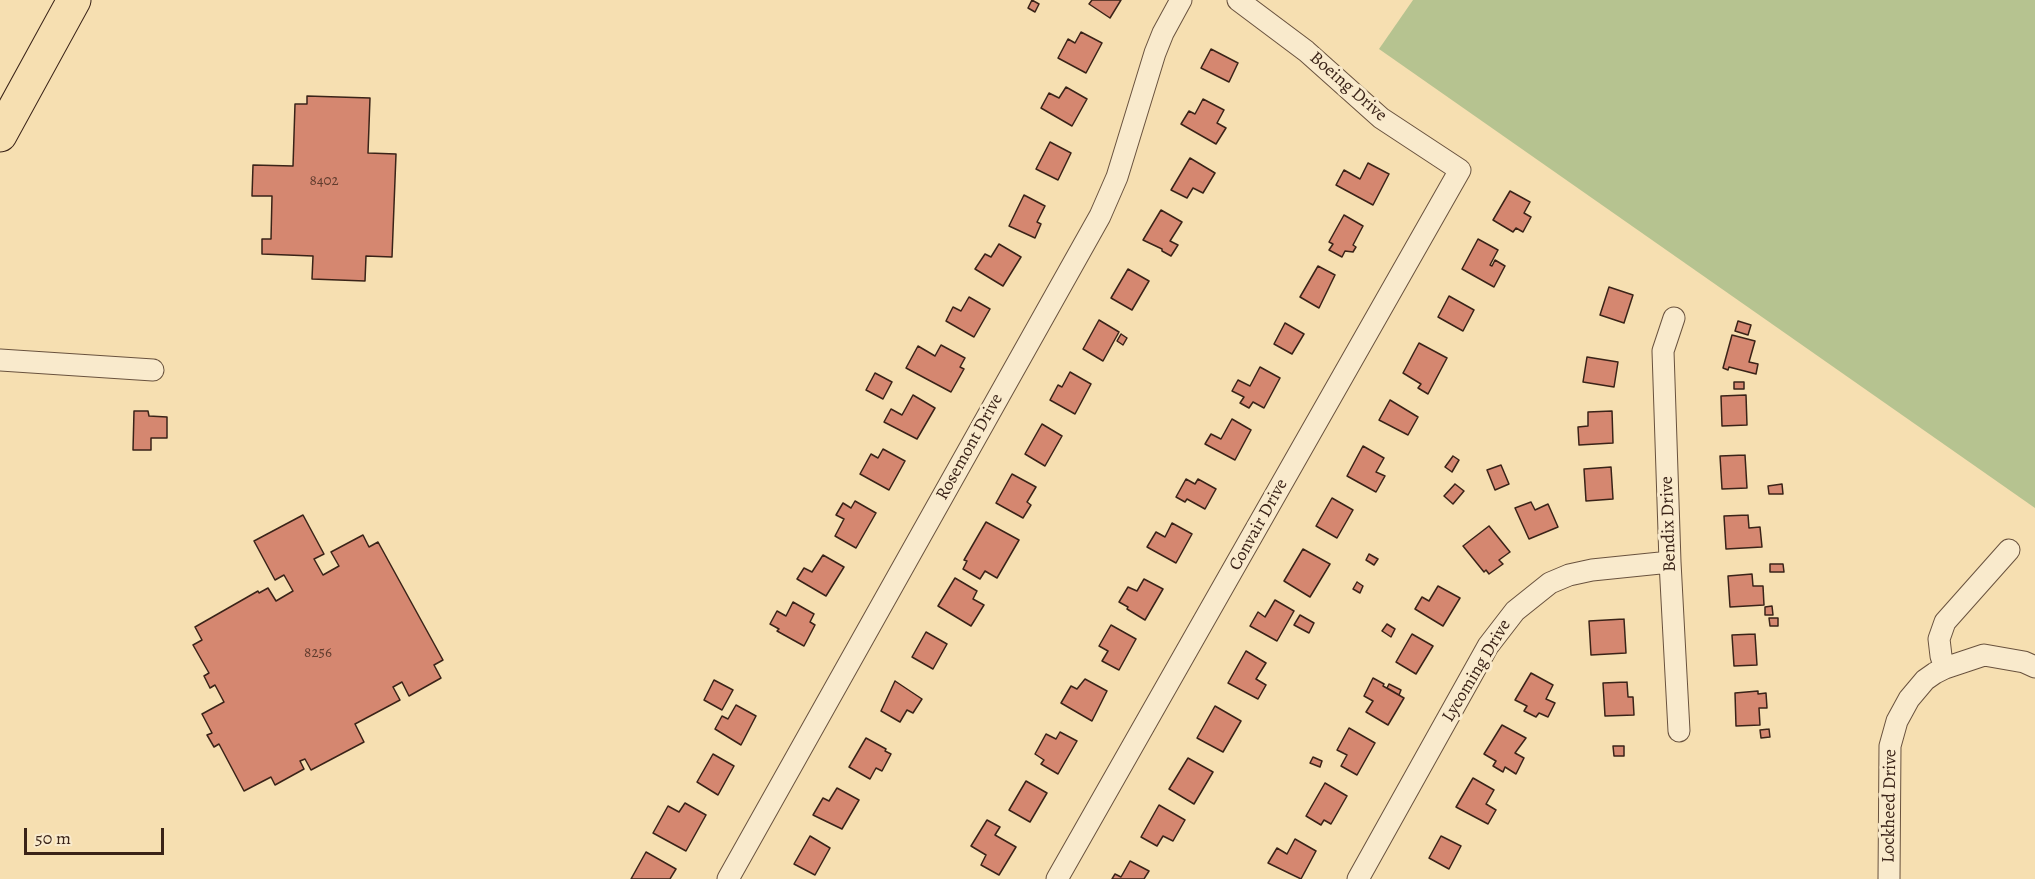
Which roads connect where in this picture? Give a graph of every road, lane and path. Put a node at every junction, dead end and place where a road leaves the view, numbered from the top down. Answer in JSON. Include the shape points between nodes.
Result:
{"nodes":[{"id":1,"x":74,"y":0,"type":"edge"},
{"id":2,"x":1180,"y":0,"type":"edge"},
{"id":3,"x":1238,"y":0,"type":"edge"},
{"id":4,"x":0,"y":135,"type":"edge"},
{"id":5,"x":1460,"y":170,"type":"joint"},
{"id":6,"x":1674,"y":318,"type":"dead end"},
{"id":7,"x":0,"y":360,"type":"edge"},
{"id":8,"x":153,"y":370,"type":"dead end"},
{"id":9,"x":2008,"y":550,"type":"dead end"},
{"id":10,"x":1670,"y":562,"type":"junction"},
{"id":11,"x":2035,"y":667,"type":"edge"},
{"id":12,"x":1945,"y":668,"type":"junction"},
{"id":13,"x":1679,"y":731,"type":"dead end"},
{"id":14,"x":728,"y":879,"type":"edge"},
{"id":15,"x":1057,"y":879,"type":"edge"},
{"id":16,"x":1358,"y":879,"type":"edge"},
{"id":17,"x":1889,"y":879,"type":"edge"}],
"edges":[{"from":1,"to":4,"type":"main road"},
{"from":2,"to":14,"type":"street","name":"Rosemont Drive","via":[[1155,53],[1117,177],[1100,216]]},
{"from":3,"to":5,"type":"street","name":"Boeing Drive","via":[[1306,51],[1381,118]]},
{"from":5,"to":15,"type":"street","name":"Convair Drive"},
{"from":6,"to":10,"type":"street","name":"Bendix Drive","via":[[1663,351]]},
{"from":7,"to":8,"type":"street"},
{"from":9,"to":12,"type":"street","via":[[1946,622],[1939,639]]},
{"from":10,"to":13,"type":"street","name":"Bendix Drive"},
{"from":10,"to":16,"type":"street","name":"Lycoming Drive","via":[[1569,575],[1550,583],[1515,611],[1483,655]]},
{"from":11,"to":12,"type":"street","name":"Lockheed Drive","via":[[1984,655]]},
{"from":12,"to":17,"type":"street","name":"Lockheed Drive","via":[[1925,680],[1913,694],[1893,733]]}]}
